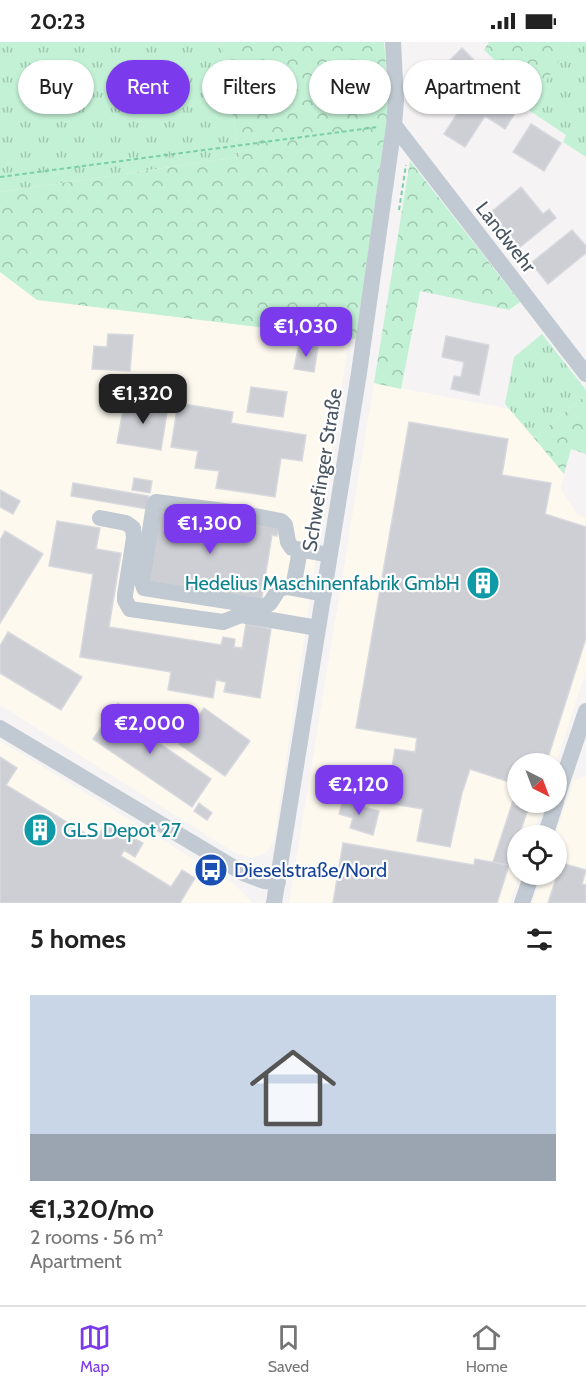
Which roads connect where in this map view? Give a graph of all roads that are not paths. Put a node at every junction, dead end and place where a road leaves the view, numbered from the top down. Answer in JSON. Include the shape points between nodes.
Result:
{"nodes":[{"id":1,"x":393,"y":42,"type":"edge"},
{"id":2,"x":394,"y":125,"type":"junction"},
{"id":3,"x":586,"y":374,"type":"edge"},
{"id":4,"x":100,"y":518,"type":"dead end"},
{"id":5,"x":300,"y":550,"type":"junction"},
{"id":6,"x":330,"y":555,"type":"junction"},
{"id":7,"x":293,"y":588,"type":"junction"},
{"id":8,"x":324,"y":594,"type":"junction"},
{"id":9,"x":318,"y":628,"type":"junction"},
{"id":10,"x":586,"y":711,"type":"edge"},
{"id":11,"x":0,"y":728,"type":"edge"},
{"id":12,"x":567,"y":768,"type":"edge"},
{"id":13,"x":278,"y":882,"type":"junction"},
{"id":14,"x":528,"y":885,"type":"edge"},
{"id":15,"x":274,"y":903,"type":"edge"},
{"id":16,"x":522,"y":903,"type":"edge"}],
"edges":[{"from":1,"to":2,"type":"street","name":"Schwefinger Straße"},
{"from":2,"to":3,"type":"street","name":"Landwehr"},
{"from":2,"to":6,"type":"street","name":"Schwefinger Straße"},
{"from":4,"to":9,"type":"street","via":[[133,528],[125,595],[130,609],[223,622],[241,615]]},
{"from":5,"to":6,"type":"street"},
{"from":5,"to":7,"type":"street"},
{"from":5,"to":7,"type":"street","via":[[288,542],[281,521],[156,502],[154,505],[144,588],[264,607],[279,589]]},
{"from":6,"to":8,"type":"street","name":"Schwefinger Straße"},
{"from":7,"to":8,"type":"street"},
{"from":8,"to":9,"type":"street","name":"Schwefinger Straße"},
{"from":9,"to":13,"type":"street","name":"Schwefinger Straße"},
{"from":10,"to":12,"type":"street"},
{"from":11,"to":13,"type":"street","via":[[243,873]]},
{"from":13,"to":15,"type":"street","name":"Schwefinger Straße"},
{"from":14,"to":16,"type":"street"}]}
